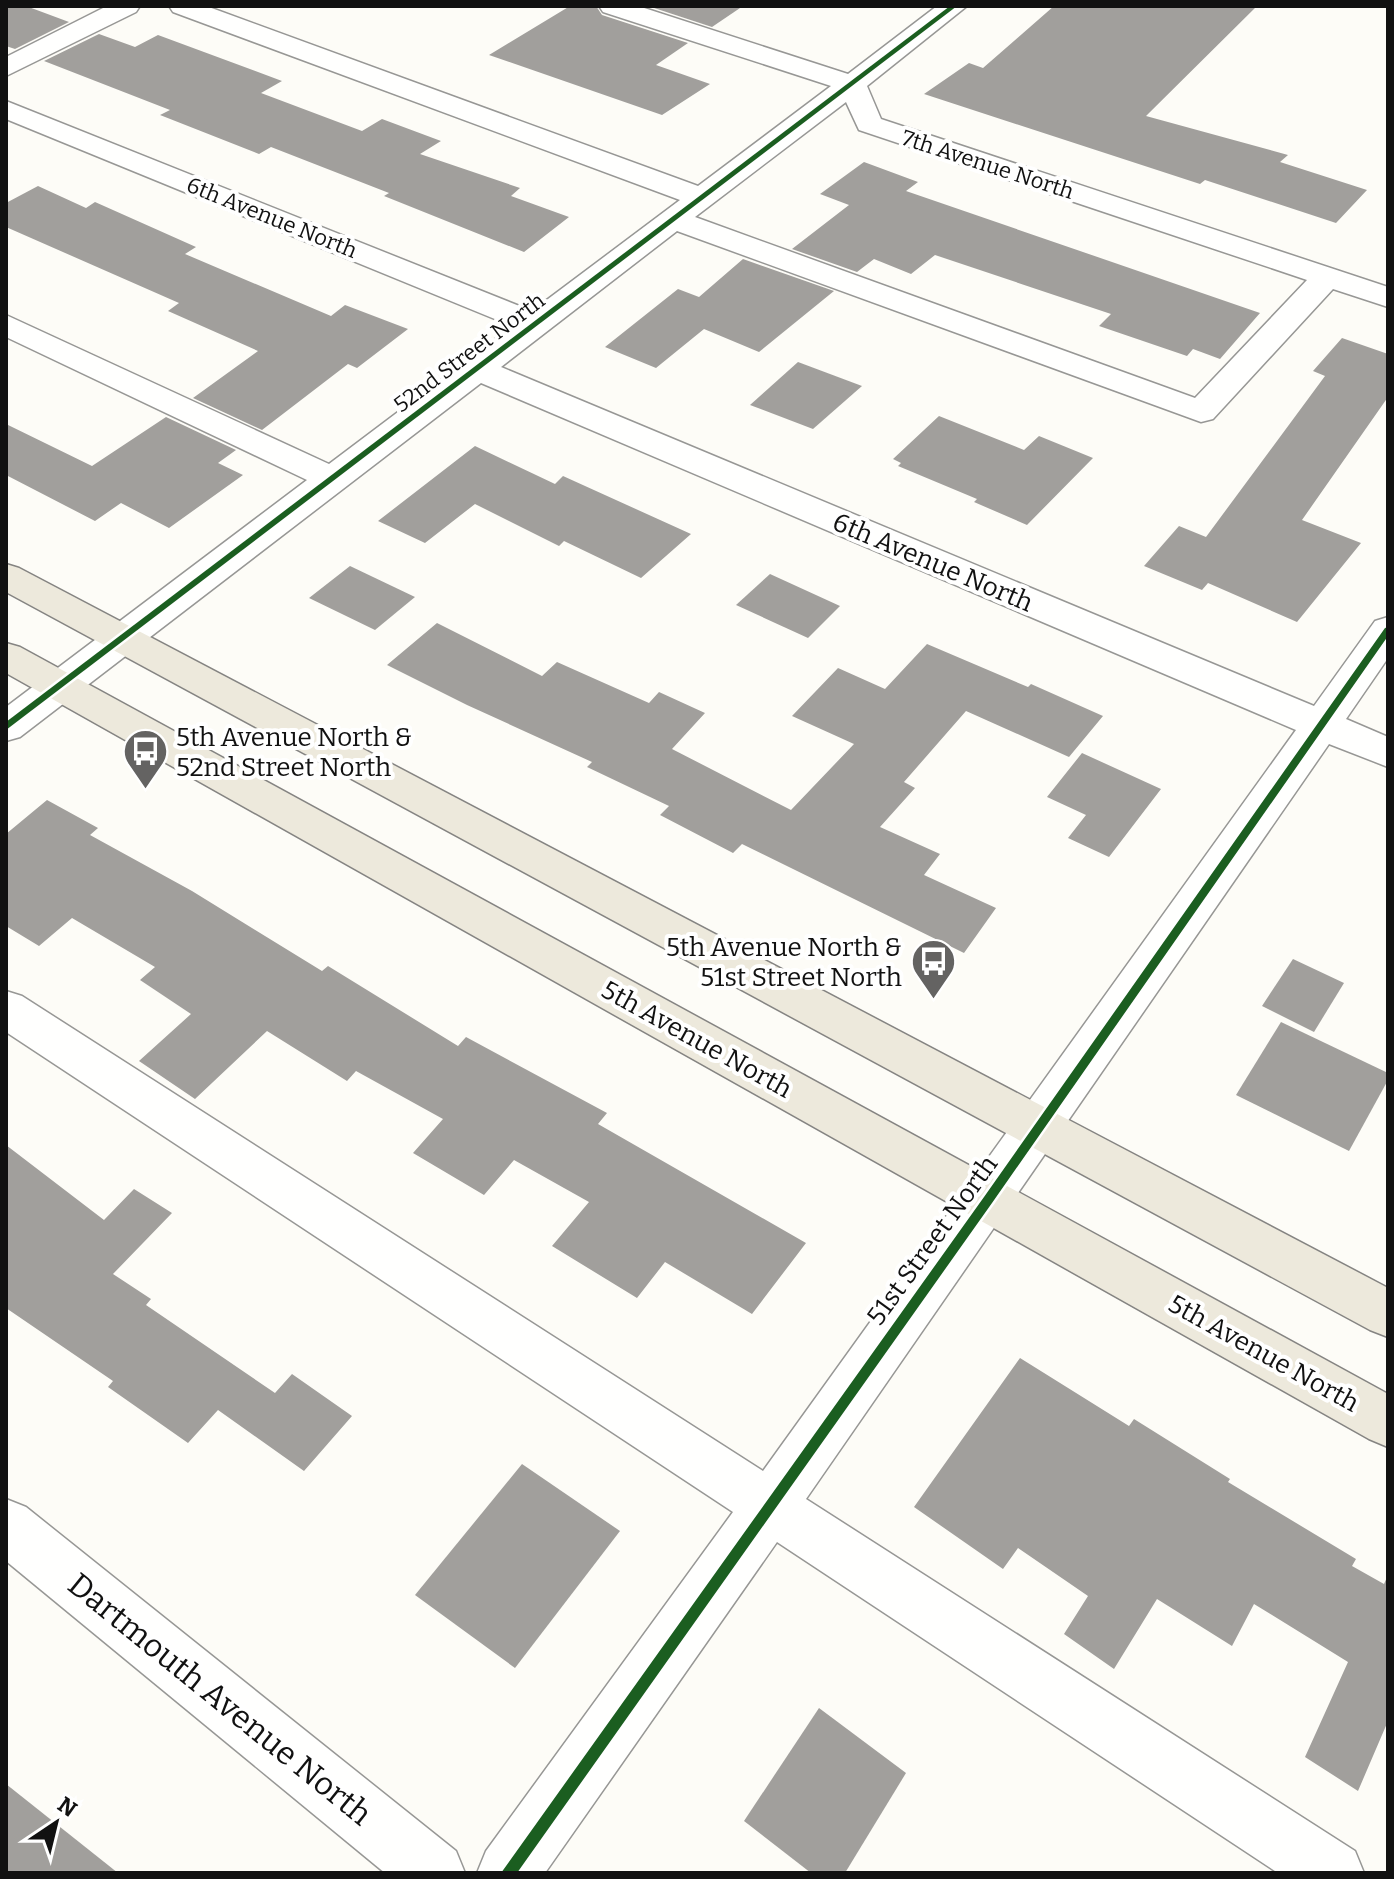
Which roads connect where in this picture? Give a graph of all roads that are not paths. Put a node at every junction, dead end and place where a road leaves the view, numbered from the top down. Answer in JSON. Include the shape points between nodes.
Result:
{"nodes":[{"id":1,"x":127,"y":6,"type":"edge"},
{"id":2,"x":182,"y":6,"type":"edge"},
{"id":3,"x":612,"y":6,"type":"edge"},
{"id":4,"x":954,"y":6,"type":"edge"},
{"id":5,"x":6,"y":68,"type":"edge"},
{"id":6,"x":852,"y":84,"type":"junction"},
{"id":7,"x":6,"y":109,"type":"edge"},
{"id":8,"x":703,"y":198,"type":"junction"},
{"id":9,"x":674,"y":220,"type":"junction"},
{"id":10,"x":1327,"y":277,"type":"junction"},
{"id":11,"x":1388,"y":297,"type":"edge"},
{"id":12,"x":6,"y":325,"type":"edge"},
{"id":13,"x":538,"y":325,"type":"junction"},
{"id":14,"x":479,"y":370,"type":"junction"},
{"id":15,"x":333,"y":479,"type":"junction"},
{"id":16,"x":6,"y":576,"type":"edge"},
{"id":17,"x":1388,"y":630,"type":"edge"},
{"id":18,"x":121,"y":638,"type":"junction"},
{"id":19,"x":6,"y":656,"type":"edge"},
{"id":20,"x":61,"y":687,"type":"junction"},
{"id":21,"x":1322,"y":725,"type":"junction"},
{"id":22,"x":6,"y":727,"type":"edge"},
{"id":23,"x":1388,"y":753,"type":"edge"},
{"id":24,"x":6,"y":1009,"type":"edge"},
{"id":25,"x":1038,"y":1129,"type":"junction"},
{"id":26,"x":988,"y":1200,"type":"junction"},
{"id":27,"x":1388,"y":1314,"type":"edge"},
{"id":28,"x":1388,"y":1422,"type":"edge"},
{"id":29,"x":769,"y":1506,"type":"junction"},
{"id":30,"x":6,"y":1526,"type":"edge"},
{"id":31,"x":434,"y":1873,"type":"edge"},
{"id":32,"x":508,"y":1873,"type":"edge"},
{"id":33,"x":1333,"y":1873,"type":"edge"}],
"edges":[{"from":1,"to":5,"type":"street"},
{"from":2,"to":8,"type":"street"},
{"from":3,"to":6,"type":"street"},
{"from":4,"to":6,"type":"street","name":"52nd Street North"},
{"from":6,"to":8,"type":"street","name":"52nd Street North"},
{"from":6,"to":10,"type":"street","name":"7th Avenue North","via":[[869,124]]},
{"from":7,"to":13,"type":"street","name":"6th Avenue North"},
{"from":8,"to":9,"type":"street","name":"52nd Street North"},
{"from":9,"to":10,"type":"street","via":[[1201,412]]},
{"from":9,"to":13,"type":"street","name":"52nd Street North"},
{"from":10,"to":11,"type":"street","name":"7th Avenue North"},
{"from":12,"to":15,"type":"street"},
{"from":13,"to":14,"type":"street","name":"52nd Street North"},
{"from":14,"to":15,"type":"street","name":"52nd Street North"},
{"from":14,"to":21,"type":"street","name":"6th Avenue North"},
{"from":15,"to":18,"type":"street","name":"52nd Street North"},
{"from":16,"to":18,"type":"main road"},
{"from":17,"to":21,"type":"street","name":"51st Street North"},
{"from":18,"to":20,"type":"street","name":"52nd Street North"},
{"from":18,"to":25,"type":"main road"},
{"from":19,"to":20,"type":"main road","name":"5th Avenue North"},
{"from":20,"to":22,"type":"street","name":"52nd Street North"},
{"from":20,"to":26,"type":"main road","name":"5th Avenue North"},
{"from":21,"to":23,"type":"street","name":"6th Avenue North"},
{"from":21,"to":25,"type":"street","name":"51st Street North"},
{"from":24,"to":29,"type":"street"},
{"from":25,"to":26,"type":"street","name":"51st Street North"},
{"from":25,"to":27,"type":"main road"},
{"from":26,"to":28,"type":"main road","name":"5th Avenue North"},
{"from":26,"to":29,"type":"street","name":"51st Street North"},
{"from":29,"to":32,"type":"street","name":"51st Street North"},
{"from":29,"to":33,"type":"street"},
{"from":30,"to":31,"type":"street","name":"Dartmouth Avenue North"}]}
